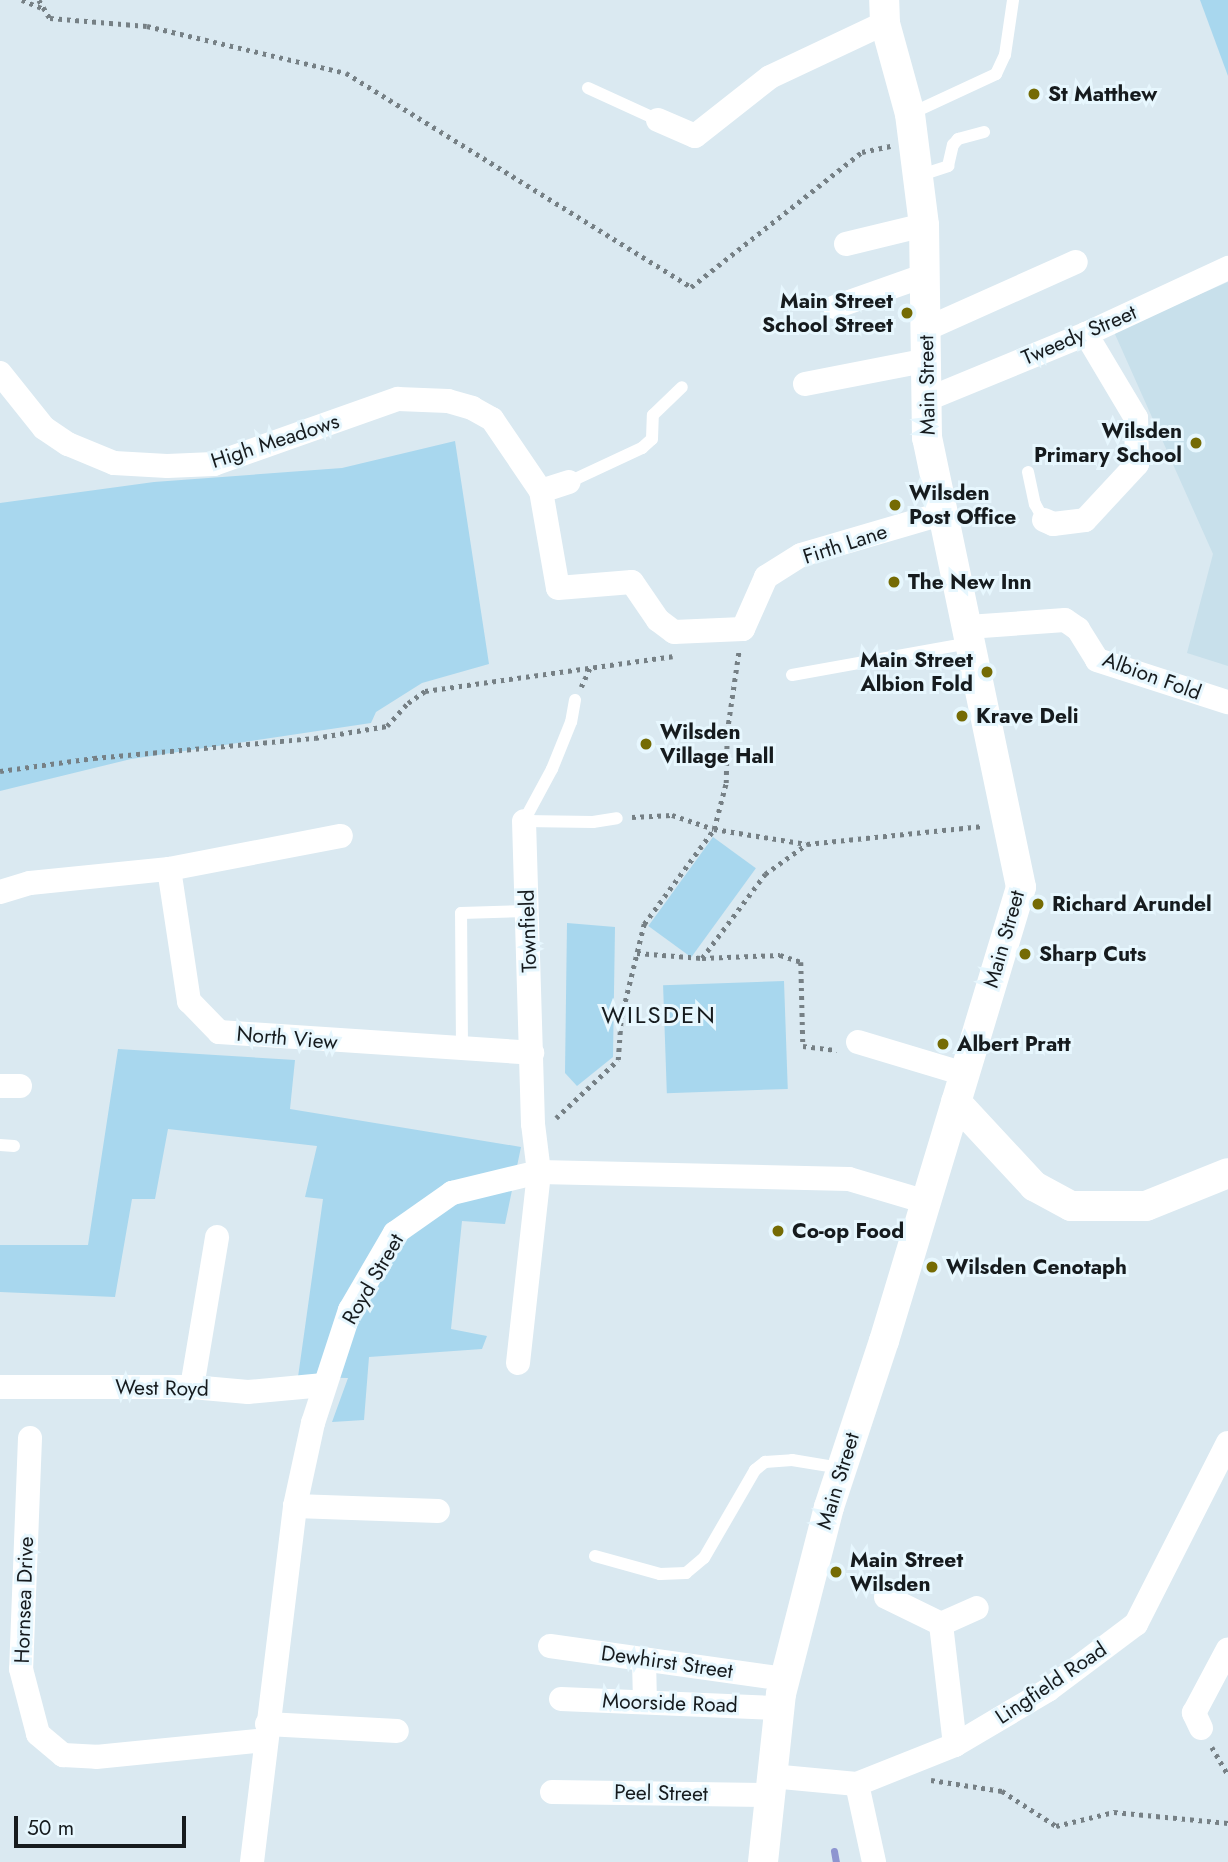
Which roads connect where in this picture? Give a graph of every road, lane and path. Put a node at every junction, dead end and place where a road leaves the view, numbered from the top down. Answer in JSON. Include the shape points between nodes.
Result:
{"nodes":[{"id":1,"x":22,"y":0,"type":"edge"},
{"id":2,"x":39,"y":0,"type":"edge"},
{"id":3,"x":1013,"y":0,"type":"edge"},
{"id":4,"x":44,"y":9,"type":"junction"},
{"id":5,"x":884,"y":11,"type":"edge"},
{"id":6,"x":588,"y":88,"type":"dead end"},
{"id":7,"x":658,"y":120,"type":"joint"},
{"id":8,"x":912,"y":128,"type":"junction"},
{"id":9,"x":984,"y":132,"type":"dead end"},
{"id":10,"x":918,"y":176,"type":"junction"},
{"id":11,"x":924,"y":225,"type":"junction"},
{"id":12,"x":846,"y":244,"type":"dead end"},
{"id":13,"x":1076,"y":262,"type":"dead end"},
{"id":14,"x":1228,"y":268,"type":"edge"},
{"id":15,"x":923,"y":276,"type":"junction"},
{"id":16,"x":835,"y":307,"type":"dead end"},
{"id":17,"x":926,"y":329,"type":"junction"},
{"id":18,"x":1086,"y":334,"type":"junction"},
{"id":19,"x":928,"y":360,"type":"junction"},
{"id":20,"x":1,"y":376,"type":"edge"},
{"id":21,"x":805,"y":384,"type":"dead end"},
{"id":22,"x":682,"y":387,"type":"dead end"},
{"id":23,"x":928,"y":398,"type":"junction"},
{"id":24,"x":1028,"y":472,"type":"dead end"},
{"id":25,"x":569,"y":482,"type":"joint"},
{"id":26,"x":541,"y":491,"type":"junction"},
{"id":27,"x":941,"y":514,"type":"junction"},
{"id":28,"x":1044,"y":520,"type":"joint"},
{"id":29,"x":969,"y":635,"type":"junction"},
{"id":30,"x":741,"y":637,"type":"junction"},
{"id":31,"x":727,"y":648,"type":"dead end"},
{"id":32,"x":677,"y":656,"type":"dead end"},
{"id":33,"x":792,"y":675,"type":"dead end"},
{"id":34,"x":575,"y":700,"type":"dead end"},
{"id":35,"x":1227,"y":702,"type":"edge"},
{"id":36,"x":0,"y":771,"type":"edge"},
{"id":37,"x":617,"y":818,"type":"joint"},
{"id":38,"x":524,"y":821,"type":"junction"},
{"id":39,"x":1010,"y":824,"type":"junction"},
{"id":40,"x":714,"y":829,"type":"junction"},
{"id":41,"x":341,"y":836,"type":"dead end"},
{"id":42,"x":807,"y":844,"type":"junction"},
{"id":43,"x":169,"y":869,"type":"junction"},
{"id":44,"x":0,"y":892,"type":"edge"},
{"id":45,"x":527,"y":911,"type":"junction"},
{"id":46,"x":637,"y":953,"type":"junction"},
{"id":47,"x":702,"y":958,"type":"junction"},
{"id":48,"x":858,"y":1042,"type":"joint"},
{"id":49,"x":462,"y":1050,"type":"junction"},
{"id":50,"x":532,"y":1053,"type":"junction"},
{"id":51,"x":965,"y":1074,"type":"junction"},
{"id":52,"x":956,"y":1102,"type":"junction"},
{"id":53,"x":533,"y":1124,"type":"junction"},
{"id":54,"x":0,"y":1145,"type":"edge"},
{"id":55,"x":14,"y":1146,"type":"dead end"},
{"id":56,"x":539,"y":1172,"type":"junction"},
{"id":57,"x":1228,"y":1173,"type":"edge"},
{"id":58,"x":926,"y":1202,"type":"junction"},
{"id":59,"x":217,"y":1237,"type":"dead end"},
{"id":60,"x":518,"y":1363,"type":"dead end"},
{"id":61,"x":324,"y":1385,"type":"junction"},
{"id":62,"x":0,"y":1387,"type":"edge"},
{"id":63,"x":192,"y":1387,"type":"junction"},
{"id":64,"x":30,"y":1438,"type":"dead end"},
{"id":65,"x":1228,"y":1443,"type":"edge"},
{"id":66,"x":842,"y":1468,"type":"junction"},
{"id":67,"x":295,"y":1506,"type":"junction"},
{"id":68,"x":438,"y":1511,"type":"dead end"},
{"id":69,"x":594,"y":1556,"type":"dead end"},
{"id":70,"x":886,"y":1597,"type":"dead end"},
{"id":71,"x":977,"y":1608,"type":"dead end"},
{"id":72,"x":941,"y":1624,"type":"junction"},
{"id":73,"x":550,"y":1646,"type":"dead end"},
{"id":74,"x":1228,"y":1648,"type":"edge"},
{"id":75,"x":645,"y":1659,"type":"junction"},
{"id":76,"x":785,"y":1679,"type":"junction"},
{"id":77,"x":561,"y":1699,"type":"dead end"},
{"id":78,"x":645,"y":1702,"type":"junction"},
{"id":79,"x":779,"y":1708,"type":"junction"},
{"id":80,"x":1201,"y":1728,"type":"joint"},
{"id":81,"x":397,"y":1731,"type":"dead end"},
{"id":82,"x":266,"y":1732,"type":"junction"},
{"id":83,"x":956,"y":1745,"type":"junction"},
{"id":84,"x":1228,"y":1775,"type":"edge"},
{"id":85,"x":928,"y":1780,"type":"dead end"},
{"id":86,"x":857,"y":1784,"type":"junction"},
{"id":87,"x":770,"y":1785,"type":"junction"},
{"id":88,"x":552,"y":1792,"type":"dead end"},
{"id":89,"x":1228,"y":1823,"type":"edge"},
{"id":90,"x":252,"y":1862,"type":"edge"},
{"id":91,"x":763,"y":1862,"type":"edge"},
{"id":92,"x":874,"y":1862,"type":"edge"}],
"edges":[{"from":1,"to":4,"type":"path"},
{"from":2,"to":4,"type":"path"},
{"from":3,"to":8,"type":"lane","via":[[1005,55],[996,74]]},
{"from":4,"to":8,"type":"path","via":[[50,18],[147,26],[346,73],[691,287],[862,152]]},
{"from":5,"to":7,"type":"street","via":[[770,77],[695,136]]},
{"from":5,"to":8,"type":"street","name":"Main Street"},
{"from":6,"to":7,"type":"lane"},
{"from":8,"to":10,"type":"street","name":"Main Street"},
{"from":9,"to":10,"type":"lane","via":[[958,139],[948,166]]},
{"from":10,"to":11,"type":"street","name":"Main Street"},
{"from":11,"to":12,"type":"street"},
{"from":11,"to":15,"type":"street","name":"Main Street"},
{"from":13,"to":17,"type":"street"},
{"from":14,"to":18,"type":"street","name":"Tweedy Street"},
{"from":15,"to":16,"type":"street"},
{"from":15,"to":17,"type":"street","name":"Main Street"},
{"from":17,"to":19,"type":"street","name":"Main Street"},
{"from":18,"to":23,"type":"street","name":"Tweedy Street"},
{"from":18,"to":28,"type":"street","via":[[1136,418],[1137,464],[1085,520],[1053,524]]},
{"from":19,"to":21,"type":"street"},
{"from":19,"to":23,"type":"street","name":"Main Street"},
{"from":20,"to":26,"type":"street","name":"High Meadows","via":[[44,428],[68,444],[114,463],[167,466],[214,464],[398,399],[448,401],[492,419]]},
{"from":22,"to":25,"type":"lane","via":[[653,415],[652,439],[642,448]]},
{"from":23,"to":27,"type":"street","name":"Main Street","via":[[927,438]]},
{"from":24,"to":28,"type":"lane"},
{"from":25,"to":26,"type":"street"},
{"from":26,"to":30,"type":"street","via":[[558,589],[632,582],[658,620],[674,632]]},
{"from":27,"to":29,"type":"street","name":"Main Street"},
{"from":27,"to":30,"type":"street","name":"Firth Lane","via":[[802,555],[766,577]]},
{"from":29,"to":33,"type":"lane"},
{"from":29,"to":35,"type":"street","name":"Albion Fold","via":[[1065,620],[1078,629],[1097,660]]},
{"from":29,"to":39,"type":"street","name":"Main Street"},
{"from":30,"to":31,"type":"path"},
{"from":30,"to":40,"type":"path","via":[[727,732],[726,783]]},
{"from":32,"to":36,"type":"path","via":[[425,691],[387,726],[315,738]]},
{"from":34,"to":38,"type":"lane","via":[[552,769]]},
{"from":37,"to":38,"type":"lane"},
{"from":37,"to":40,"type":"path","via":[[672,815]]},
{"from":38,"to":45,"type":"street","name":"Townfield"},
{"from":39,"to":42,"type":"path"},
{"from":39,"to":51,"type":"street","name":"Main Street","via":[[1021,887]]},
{"from":40,"to":42,"type":"path"},
{"from":40,"to":46,"type":"path","via":[[644,924]]},
{"from":41,"to":43,"type":"street"},
{"from":42,"to":47,"type":"path","via":[[765,874]]},
{"from":43,"to":44,"type":"street","via":[[30,883]]},
{"from":43,"to":49,"type":"street","name":"North View","via":[[189,1001],[219,1032]]},
{"from":45,"to":49,"type":"lane","via":[[461,913]]},
{"from":45,"to":50,"type":"street","name":"Townfield"},
{"from":46,"to":47,"type":"path"},
{"from":46,"to":53,"type":"path","via":[[621,1017],[618,1060],[554,1120]]},
{"from":47,"to":48,"type":"path","via":[[780,955],[801,962],[803,1046],[853,1051]]},
{"from":48,"to":51,"type":"street"},
{"from":49,"to":50,"type":"street","name":"North View"},
{"from":50,"to":53,"type":"street","name":"Townfield"},
{"from":51,"to":52,"type":"street","name":"Main Street"},
{"from":52,"to":57,"type":"street","via":[[1034,1186],[1071,1206],[1146,1206]]},
{"from":52,"to":58,"type":"street","name":"Main Street"},
{"from":53,"to":56,"type":"street","name":"Townfield"},
{"from":54,"to":55,"type":"lane"},
{"from":56,"to":58,"type":"street","name":"Royd Street","via":[[849,1179]]},
{"from":56,"to":60,"type":"street","name":"Townfield"},
{"from":56,"to":61,"type":"street","name":"Royd Street","via":[[452,1193],[395,1233],[350,1310]]},
{"from":58,"to":66,"type":"street","name":"Main Street"},
{"from":59,"to":63,"type":"street"},
{"from":61,"to":63,"type":"street","name":"West Royd","via":[[248,1392]]},
{"from":61,"to":67,"type":"street","name":"Royd Street"},
{"from":62,"to":63,"type":"street","name":"West Royd"},
{"from":64,"to":82,"type":"street","name":"Hornsea Drive","via":[[21,1669],[38,1734],[63,1755],[96,1757]]},
{"from":65,"to":83,"type":"street","name":"Lingfield Road","via":[[1136,1624],[1048,1690]]},
{"from":66,"to":69,"type":"lane","via":[[792,1460],[765,1462],[755,1470],[704,1558],[686,1573],[660,1574]]},
{"from":66,"to":76,"type":"street","name":"Main Street"},
{"from":67,"to":68,"type":"street"},
{"from":67,"to":82,"type":"street","name":"Royd Street"},
{"from":70,"to":72,"type":"street"},
{"from":71,"to":72,"type":"street"},
{"from":72,"to":83,"type":"street"},
{"from":73,"to":75,"type":"street","name":"Dewhirst Street"},
{"from":74,"to":80,"type":"street","via":[[1194,1713]]},
{"from":75,"to":76,"type":"street","name":"Dewhirst Street"},
{"from":75,"to":78,"type":"street"},
{"from":76,"to":79,"type":"street","name":"Main Street"},
{"from":77,"to":78,"type":"street","name":"Moorside Road"},
{"from":78,"to":79,"type":"street","name":"Moorside Road"},
{"from":79,"to":87,"type":"street","name":"Main Street"},
{"from":80,"to":84,"type":"path"},
{"from":81,"to":82,"type":"street","name":"Hornsea Drive"},
{"from":82,"to":90,"type":"street","name":"Royd Street"},
{"from":83,"to":86,"type":"street","name":"Lingfield Road"},
{"from":85,"to":89,"type":"path","via":[[1002,1791],[1056,1826],[1114,1812]]},
{"from":86,"to":87,"type":"street","name":"Lingfield Road"},
{"from":86,"to":92,"type":"street"},
{"from":87,"to":88,"type":"street","name":"Peel Street"},
{"from":87,"to":91,"type":"street","name":"Main Street"}]}
